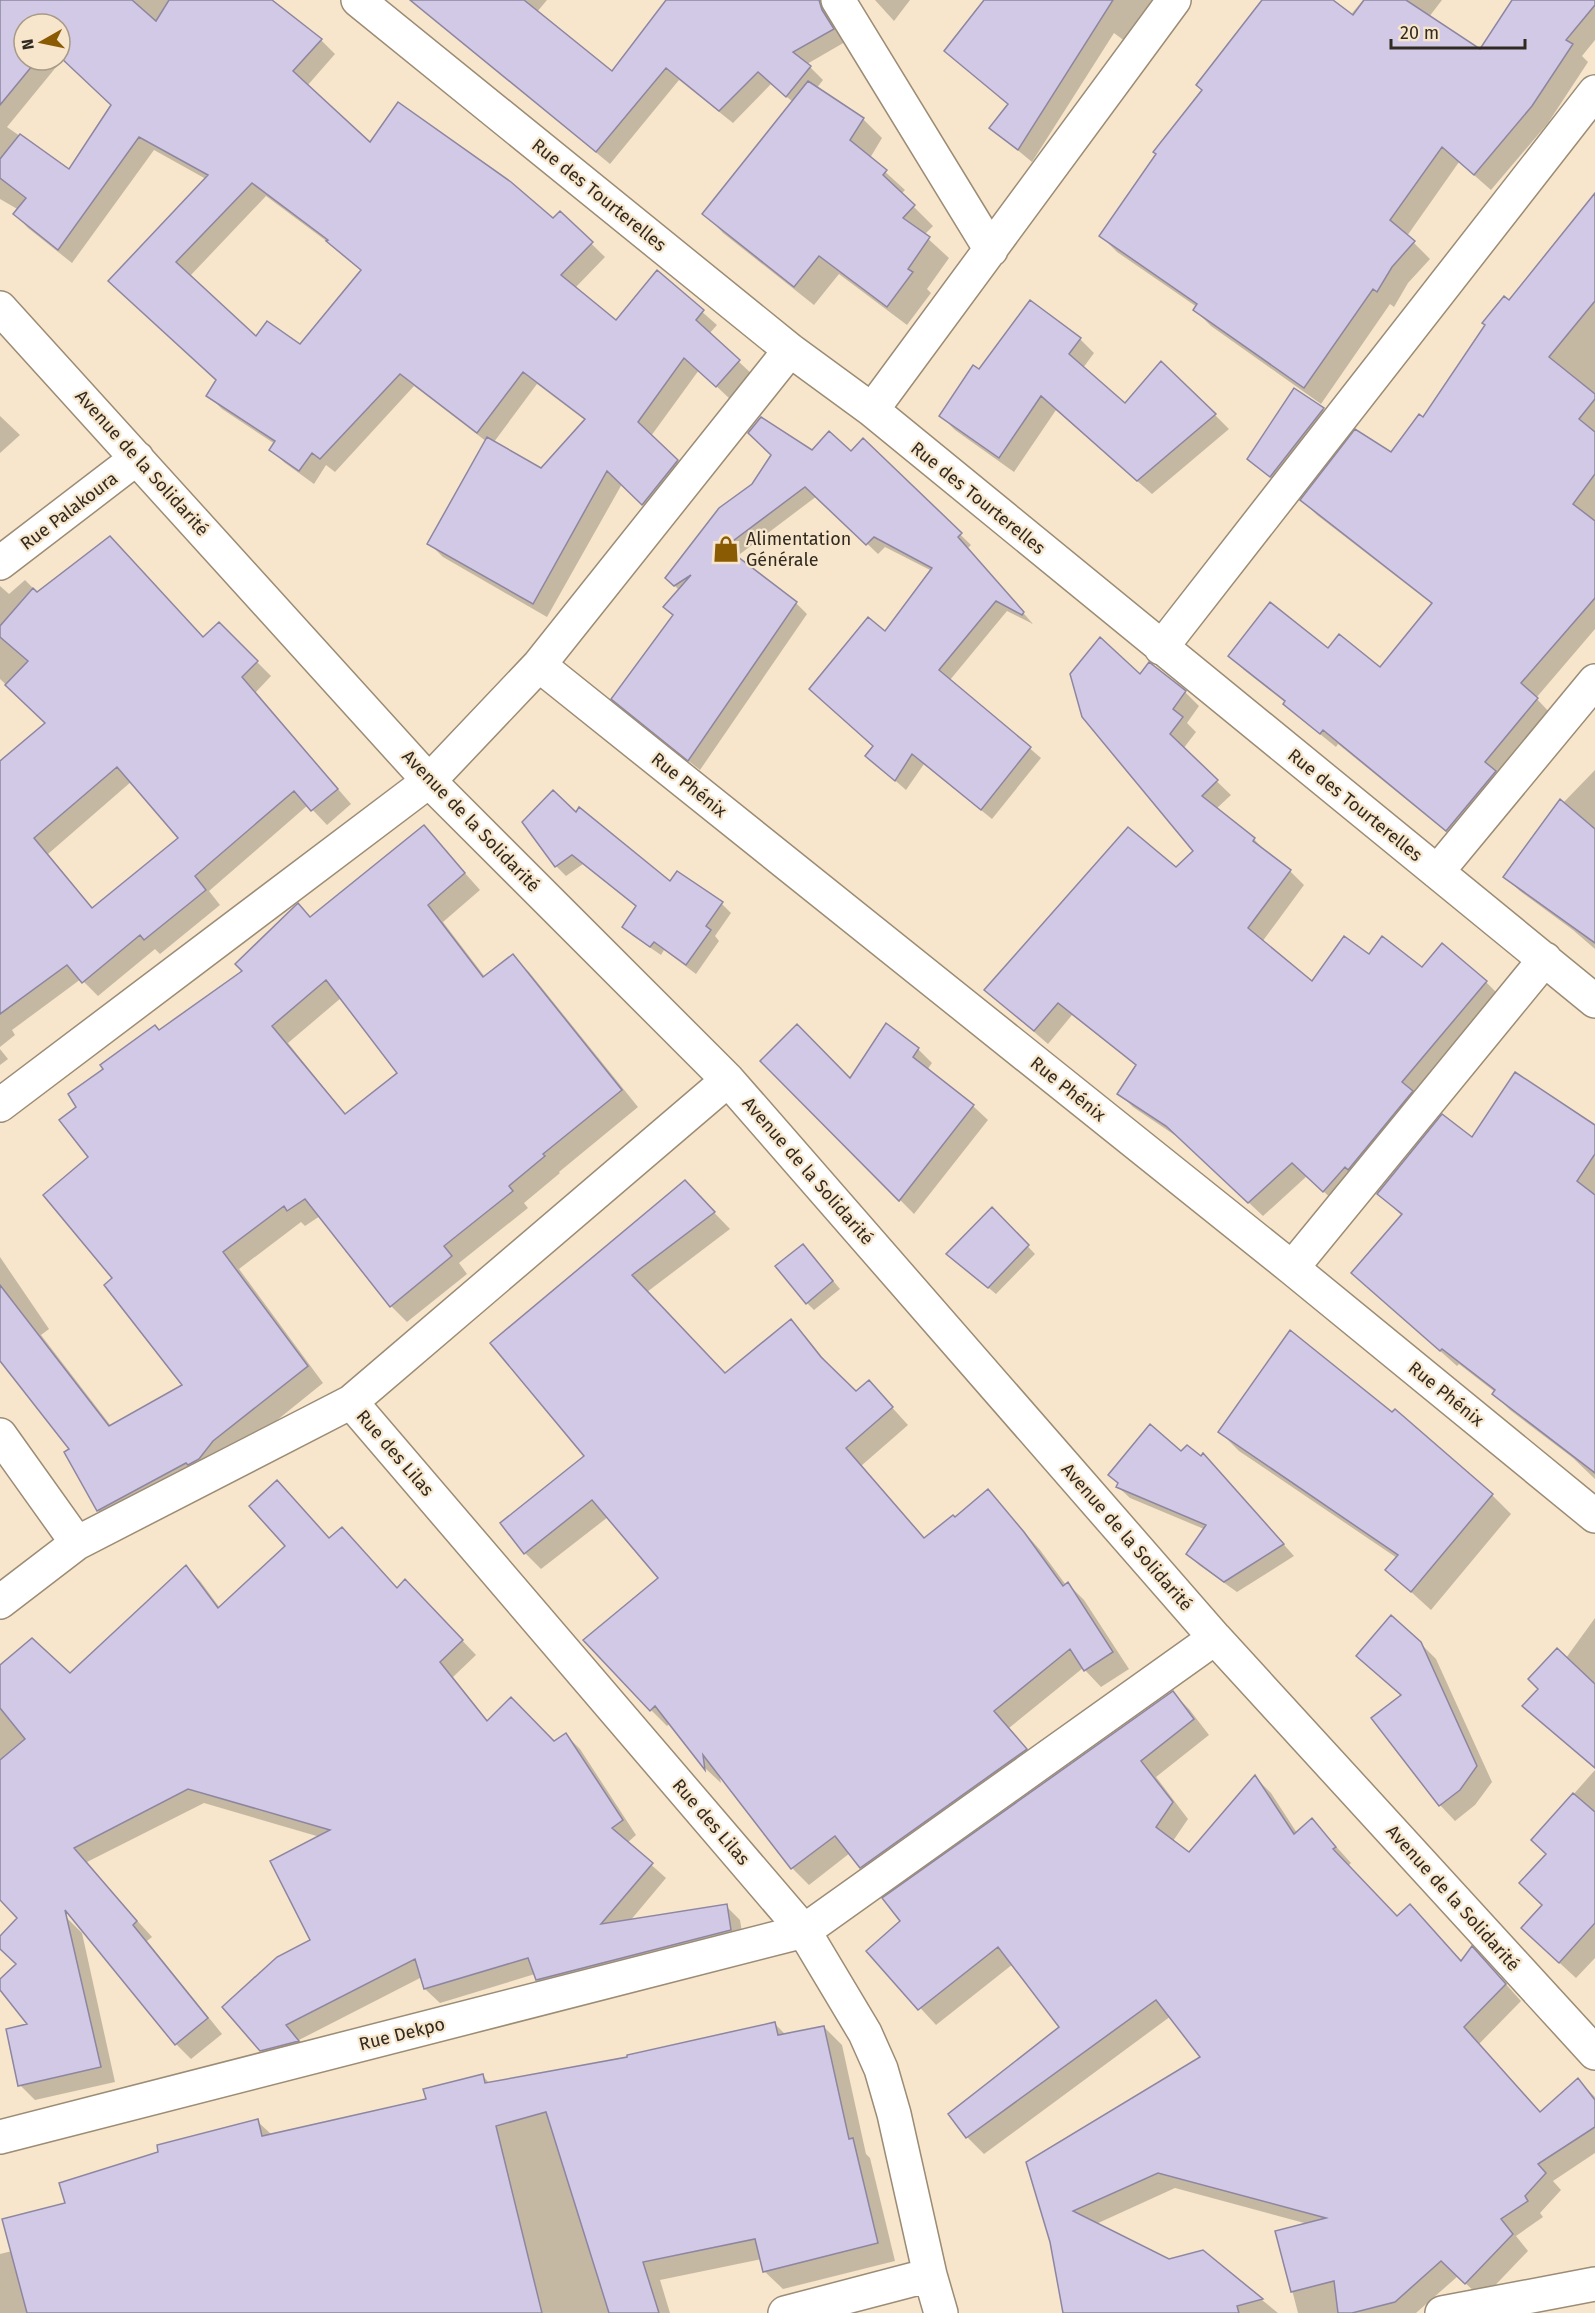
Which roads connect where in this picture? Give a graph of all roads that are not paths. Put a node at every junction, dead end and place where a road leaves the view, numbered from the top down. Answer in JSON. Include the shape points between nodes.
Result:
{"nodes":[{"id":1,"x":358,"y":0,"type":"edge"},
{"id":2,"x":838,"y":0,"type":"edge"},
{"id":3,"x":1174,"y":0,"type":"edge"},
{"id":4,"x":1595,"y":92,"type":"edge"},
{"id":5,"x":991,"y":250,"type":"junction"},
{"id":6,"x":0,"y":308,"type":"edge"},
{"id":7,"x":790,"y":350,"type":"junction"},
{"id":8,"x":872,"y":410,"type":"junction"},
{"id":9,"x":137,"y":458,"type":"junction"},
{"id":10,"x":0,"y":563,"type":"edge"},
{"id":11,"x":1161,"y":648,"type":"junction"},
{"id":12,"x":539,"y":665,"type":"junction"},
{"id":13,"x":1595,"y":681,"type":"edge"},
{"id":14,"x":429,"y":781,"type":"junction"},
{"id":15,"x":1437,"y":872,"type":"junction"},
{"id":16,"x":1545,"y":959,"type":"junction"},
{"id":17,"x":1595,"y":1001,"type":"edge"},
{"id":18,"x":728,"y":1080,"type":"junction"},
{"id":19,"x":0,"y":1105,"type":"edge"},
{"id":20,"x":1292,"y":1268,"type":"junction"},
{"id":21,"x":351,"y":1402,"type":"junction"},
{"id":22,"x":0,"y":1434,"type":"edge"},
{"id":23,"x":1595,"y":1516,"type":"edge"},
{"id":24,"x":78,"y":1543,"type":"junction"},
{"id":25,"x":0,"y":1602,"type":"edge"},
{"id":26,"x":1215,"y":1638,"type":"junction"},
{"id":27,"x":804,"y":1931,"type":"junction"},
{"id":28,"x":1595,"y":2053,"type":"edge"},
{"id":29,"x":0,"y":2137,"type":"edge"},
{"id":30,"x":930,"y":2275,"type":"junction"},
{"id":31,"x":1595,"y":2283,"type":"edge"},
{"id":32,"x":785,"y":2313,"type":"edge"},
{"id":33,"x":941,"y":2313,"type":"edge"},
{"id":34,"x":1442,"y":2313,"type":"edge"}],
"edges":[{"from":1,"to":7,"type":"street","name":"Rue des Tourterelles"},
{"from":2,"to":5,"type":"street"},
{"from":3,"to":5,"type":"street"},
{"from":4,"to":11,"type":"street"},
{"from":5,"to":8,"type":"street"},
{"from":6,"to":9,"type":"street","name":"Avenue de la Solidarité"},
{"from":7,"to":8,"type":"street","name":"Rue des Tourterelles"},
{"from":7,"to":12,"type":"street"},
{"from":8,"to":11,"type":"street","name":"Rue des Tourterelles"},
{"from":9,"to":10,"type":"street","name":"Rue Palakoura"},
{"from":9,"to":14,"type":"street","name":"Avenue de la Solidarité"},
{"from":11,"to":15,"type":"street","name":"Rue des Tourterelles"},
{"from":12,"to":14,"type":"street"},
{"from":12,"to":20,"type":"street","name":"Rue Phénix"},
{"from":13,"to":15,"type":"street"},
{"from":14,"to":18,"type":"street","name":"Avenue de la Solidarité"},
{"from":14,"to":19,"type":"street"},
{"from":15,"to":16,"type":"street","name":"Rue des Tourterelles"},
{"from":16,"to":17,"type":"street","name":"Rue des Tourterelles"},
{"from":16,"to":20,"type":"street"},
{"from":18,"to":21,"type":"street"},
{"from":18,"to":26,"type":"street","name":"Avenue de la Solidarité"},
{"from":20,"to":23,"type":"street","name":"Rue Phénix"},
{"from":21,"to":24,"type":"street"},
{"from":21,"to":27,"type":"street","name":"Rue des Lilas"},
{"from":22,"to":24,"type":"street"},
{"from":24,"to":25,"type":"street"},
{"from":26,"to":27,"type":"street"},
{"from":26,"to":28,"type":"street","name":"Avenue de la Solidarité"},
{"from":27,"to":29,"type":"street","name":"Rue Dekpo"},
{"from":27,"to":30,"type":"street","name":"Rue des Lilas","via":[[865,2032],[881,2069]]},
{"from":30,"to":32,"type":"street"},
{"from":30,"to":33,"type":"street","name":"Rue des Lilas"},
{"from":31,"to":34,"type":"street"}]}
